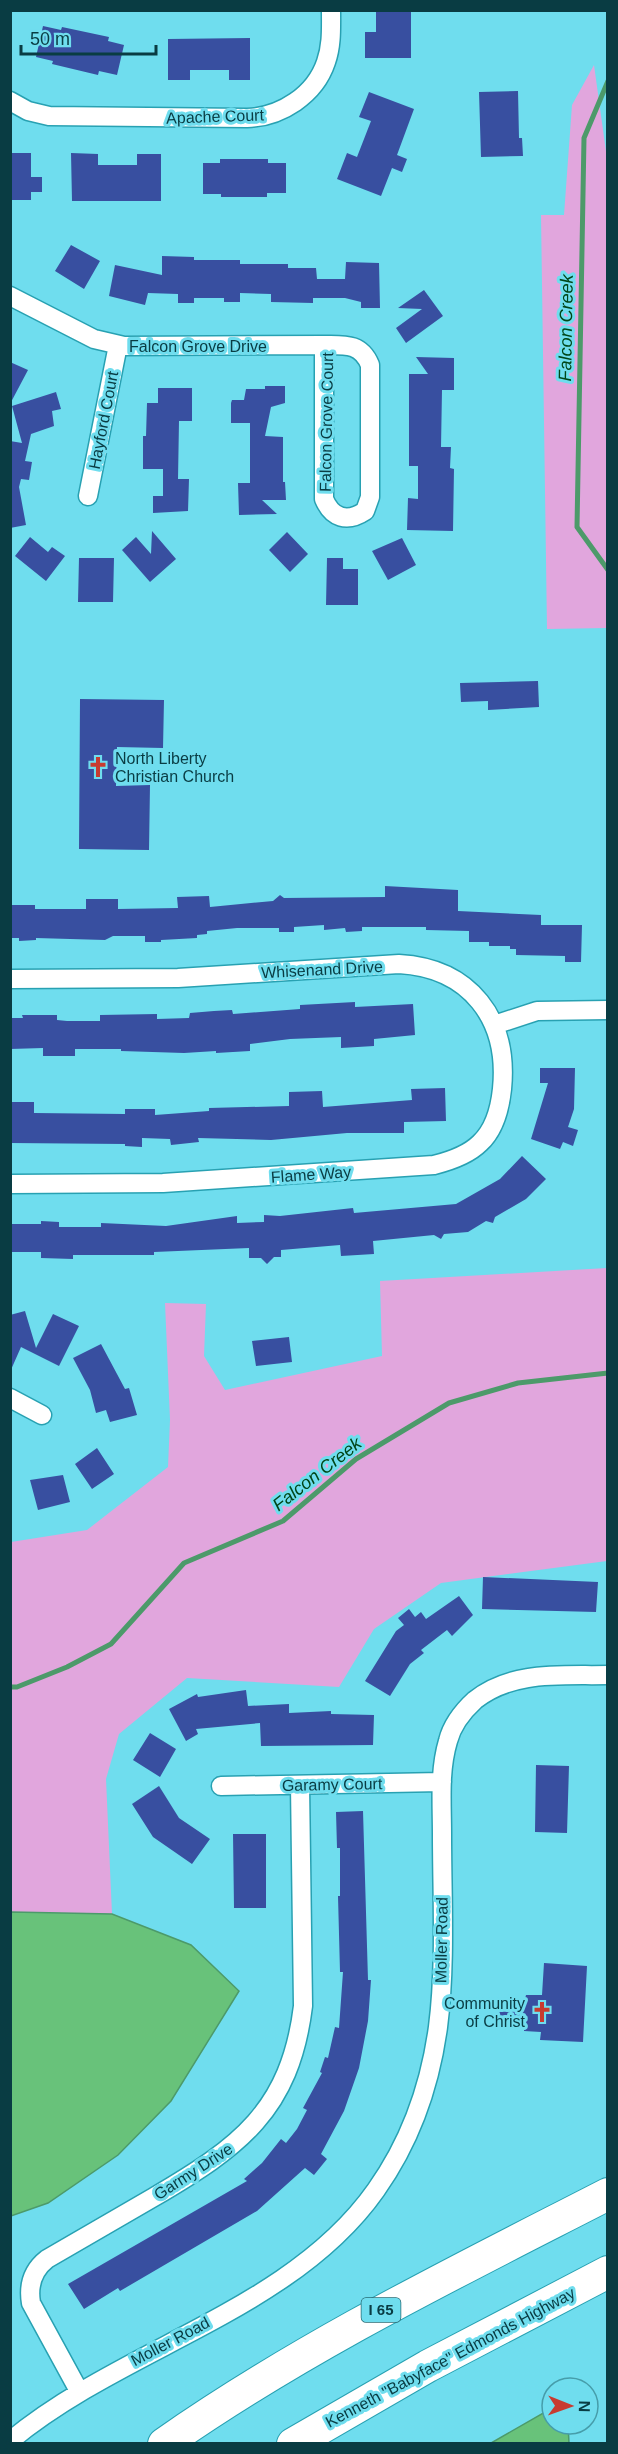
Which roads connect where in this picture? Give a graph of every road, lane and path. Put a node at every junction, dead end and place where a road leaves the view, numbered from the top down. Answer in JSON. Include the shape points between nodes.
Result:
{"nodes":[{"id":1,"x":331,"y":10,"type":"edge"},
{"id":2,"x":10,"y":101,"type":"edge"},
{"id":3,"x":10,"y":296,"type":"edge"},
{"id":4,"x":118,"y":345,"type":"junction"},
{"id":5,"x":324,"y":345,"type":"junction"},
{"id":6,"x":88,"y":496,"type":"dead end"},
{"id":7,"x":10,"y":979,"type":"edge"},
{"id":8,"x":608,"y":1010,"type":"edge"},
{"id":9,"x":494,"y":1025,"type":"junction"},
{"id":10,"x":10,"y":1184,"type":"edge"},
{"id":11,"x":10,"y":1398,"type":"edge"},
{"id":12,"x":42,"y":1415,"type":"dead end"},
{"id":13,"x":608,"y":1675,"type":"edge"},
{"id":14,"x":442,"y":1782,"type":"junction"},
{"id":15,"x":300,"y":1785,"type":"junction"},
{"id":16,"x":221,"y":1786,"type":"dead end"},
{"id":17,"x":608,"y":2194,"type":"edge"},
{"id":18,"x":608,"y":2272,"type":"edge"},
{"id":19,"x":79,"y":2391,"type":"junction"},
{"id":20,"x":10,"y":2441,"type":"edge"},
{"id":21,"x":164,"y":2444,"type":"edge"},
{"id":22,"x":293,"y":2444,"type":"edge"}],
"edges":[{"from":1,"to":2,"type":"street","name":"Apache Court","via":[[330,45],[320,74],[301,98],[274,114],[246,118],[49,116]]},
{"from":3,"to":4,"type":"street","name":"Falcon Grove Drive","via":[[87,336]]},
{"from":4,"to":5,"type":"street","name":"Falcon Grove Drive"},
{"from":4,"to":6,"type":"street","name":"Hayford Court"},
{"from":5,"to":5,"type":"street","name":"Falcon Grove Court","via":[[354,346],[365,354],[370,365],[370,497],[365,511],[350,518],[335,515],[324,499]]},
{"from":7,"to":9,"type":"street","name":"Whisenand Drive","via":[[178,978],[411,965],[437,970],[460,983],[481,1003]]},
{"from":8,"to":9,"type":"street","via":[[537,1011]]},
{"from":9,"to":10,"type":"street","name":"Flame Way","via":[[503,1058],[497,1112],[481,1142],[445,1162],[163,1183]]},
{"from":11,"to":12,"type":"street"},
{"from":13,"to":14,"type":"street","name":"Moller Road","via":[[522,1678],[488,1692],[468,1707],[454,1725],[443,1762]]},
{"from":14,"to":15,"type":"street","name":"Garamy Court"},
{"from":14,"to":19,"type":"street","name":"Moller Road","via":[[441,1980],[436,2042],[420,2105],[389,2170],[352,2220],[300,2268]]},
{"from":15,"to":16,"type":"street","name":"Garamy Court"},
{"from":15,"to":19,"type":"street","name":"Garmy Drive","via":[[303,2006],[288,2070],[261,2117],[231,2148],[47,2259],[36,2270],[30,2286],[33,2309]]},
{"from":17,"to":21,"type":"highway","number":"I 65","via":[[315,2346]]},
{"from":18,"to":22,"type":"highway","name":"Kenneth \"Babyface\" Edmonds Highway","via":[[413,2373]]},
{"from":19,"to":20,"type":"street","name":"Moller Road"}]}
